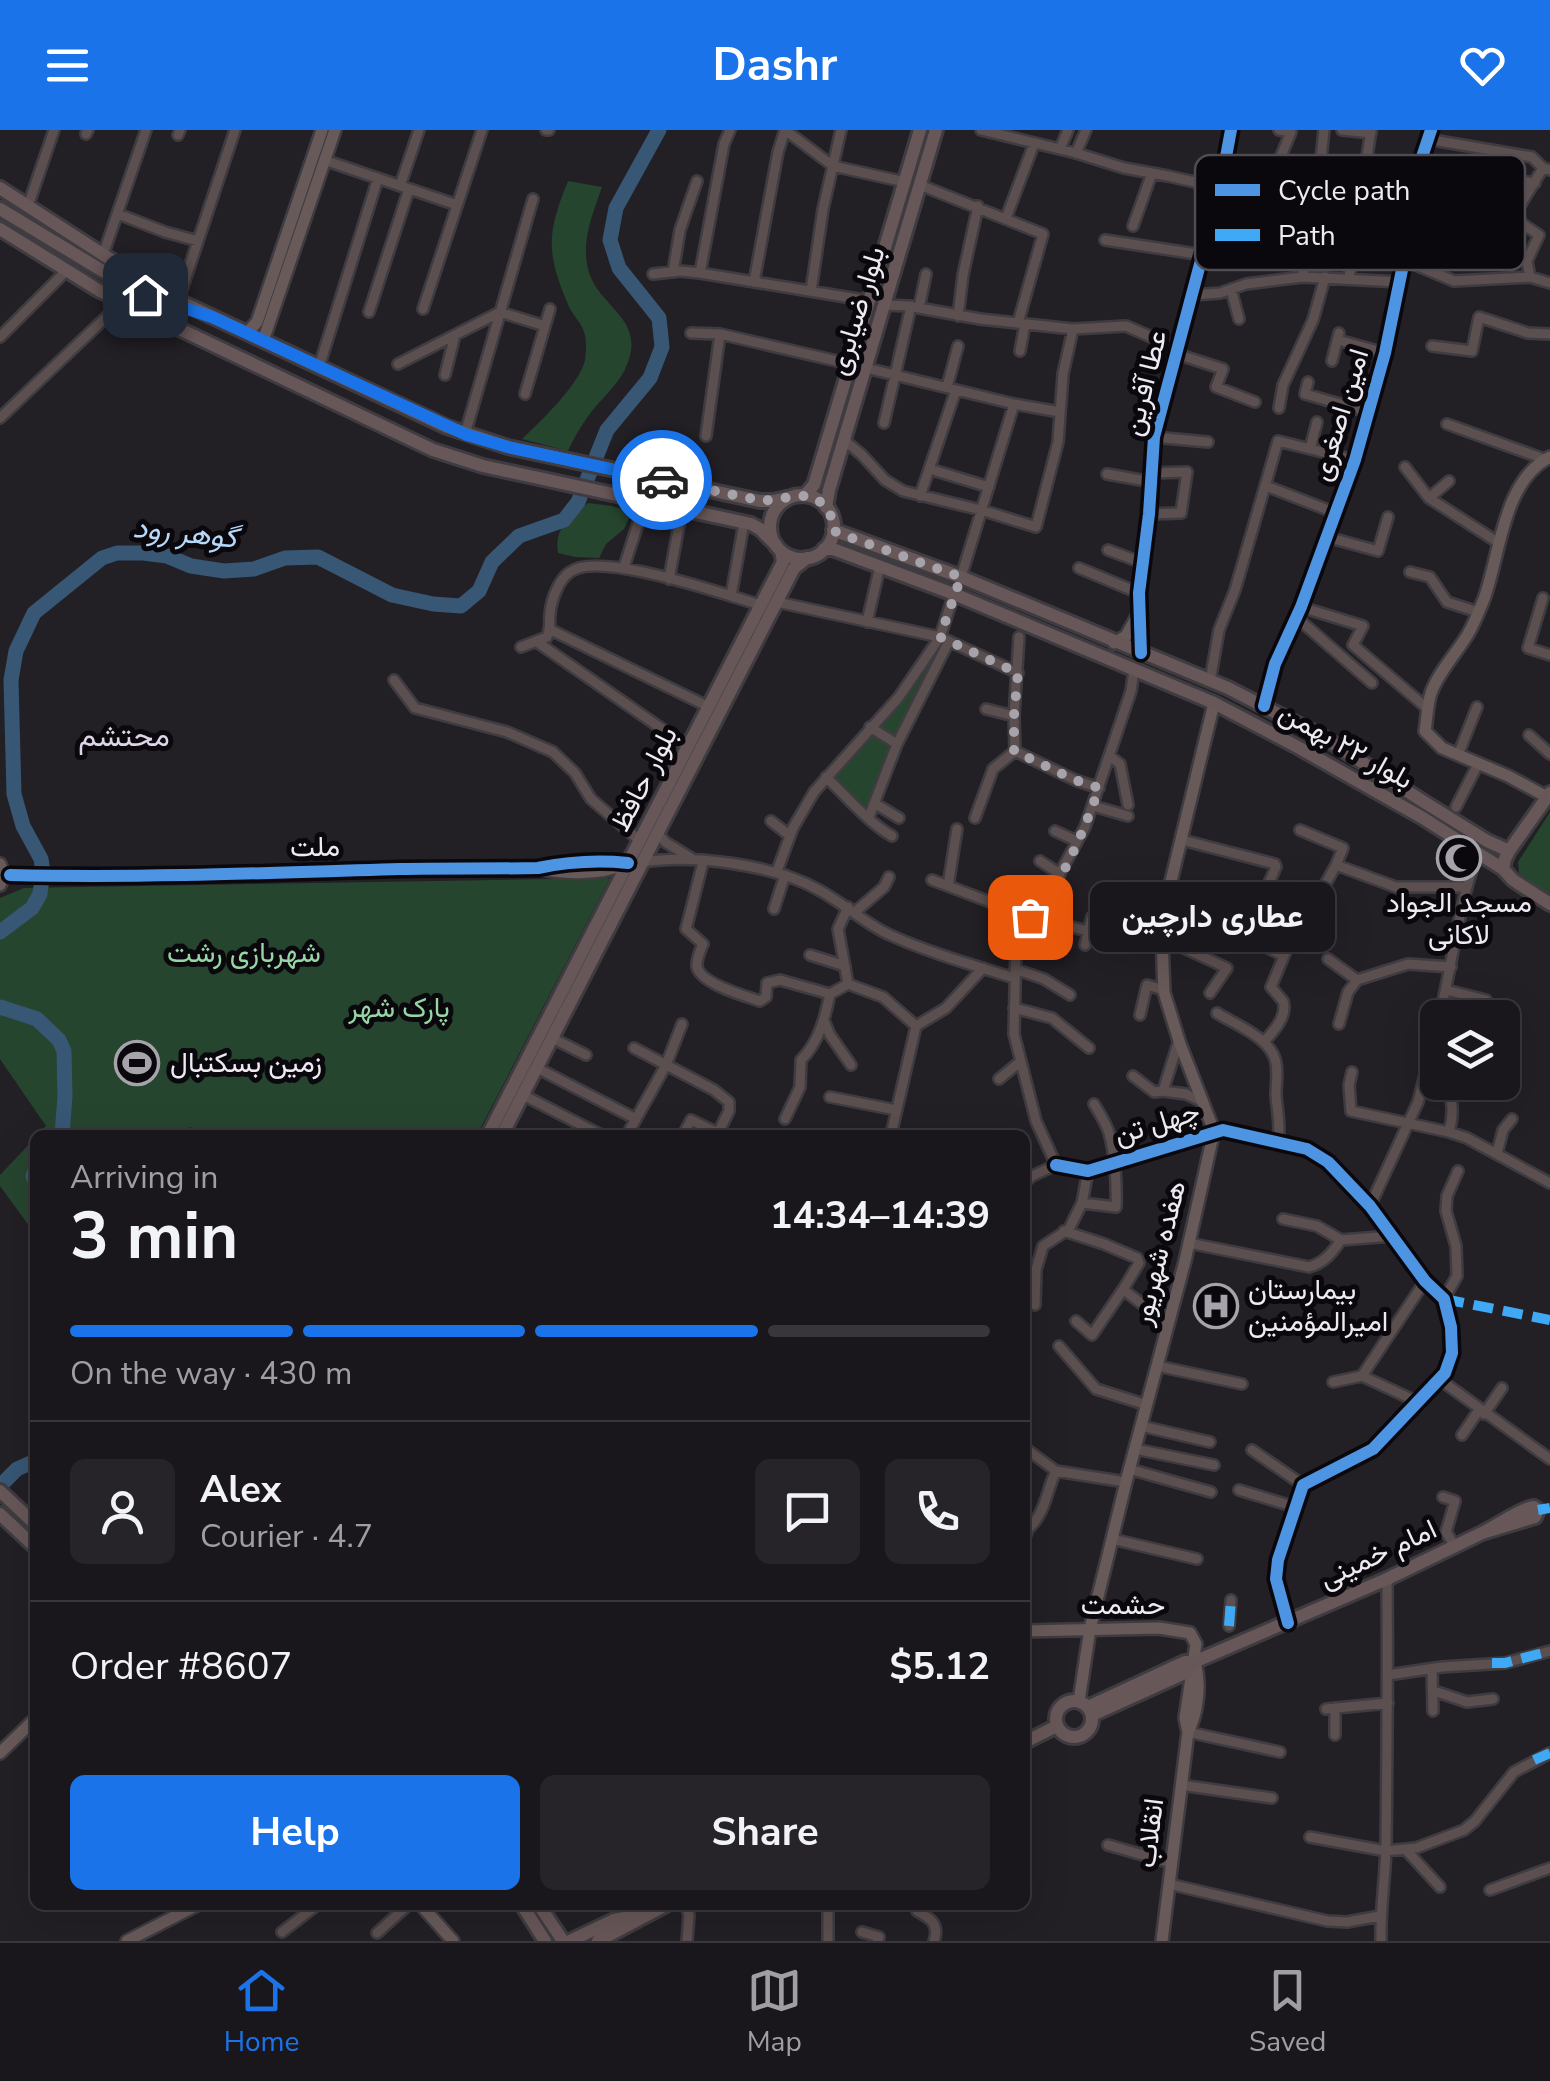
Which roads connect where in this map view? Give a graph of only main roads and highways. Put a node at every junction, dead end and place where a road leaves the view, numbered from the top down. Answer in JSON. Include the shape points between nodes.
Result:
{"nodes":[{"id":1,"x":920,"y":130,"type":"edge"},
{"id":2,"x":936,"y":130,"type":"edge"},
{"id":3,"x":0,"y":188,"type":"edge"},
{"id":4,"x":0,"y":201,"type":"edge"},
{"id":5,"x":26,"y":205,"type":"junction"},
{"id":6,"x":0,"y":209,"type":"edge"},
{"id":7,"x":1,"y":231,"type":"edge"},
{"id":8,"x":171,"y":302,"type":"junction"},
{"id":9,"x":798,"y":496,"type":"junction"},
{"id":10,"x":826,"y":507,"type":"junction"},
{"id":11,"x":833,"y":530,"type":"junction"},
{"id":12,"x":778,"y":548,"type":"junction"},
{"id":13,"x":824,"y":550,"type":"junction"},
{"id":14,"x":807,"y":558,"type":"junction"},
{"id":15,"x":961,"y":577,"type":"junction"},
{"id":16,"x":954,"y":594,"type":"junction"},
{"id":17,"x":1141,"y":653,"type":"junction"},
{"id":18,"x":1134,"y":670,"type":"junction"},
{"id":19,"x":1376,"y":772,"type":"junction"},
{"id":20,"x":1367,"y":786,"type":"junction"},
{"id":21,"x":1549,"y":795,"type":"edge"},
{"id":22,"x":1509,"y":851,"type":"junction"},
{"id":23,"x":1486,"y":852,"type":"junction"},
{"id":24,"x":635,"y":862,"type":"junction"},
{"id":25,"x":1503,"y":868,"type":"junction"},
{"id":26,"x":1550,"y":904,"type":"edge"},
{"id":27,"x":555,"y":1019,"type":"junction"},
{"id":28,"x":491,"y":1130,"type":"edge"},
{"id":29,"x":505,"y":1130,"type":"edge"},
{"id":30,"x":1,"y":1495,"type":"edge"},
{"id":31,"x":1539,"y":1513,"type":"edge"},
{"id":32,"x":0,"y":1514,"type":"edge"},
{"id":33,"x":30,"y":1520,"type":"edge"},
{"id":34,"x":30,"y":1542,"type":"edge"},
{"id":35,"x":1086,"y":1708,"type":"junction"},
{"id":36,"x":1058,"y":1726,"type":"junction"},
{"id":37,"x":1030,"y":1740,"type":"edge"},
{"id":38,"x":525,"y":1910,"type":"edge"},
{"id":39,"x":543,"y":1910,"type":"edge"},
{"id":40,"x":655,"y":1910,"type":"edge"},
{"id":41,"x":646,"y":1914,"type":"junction"},
{"id":42,"x":620,"y":1936,"type":"edge"},
{"id":43,"x":545,"y":1941,"type":"edge"},
{"id":44,"x":566,"y":1941,"type":"edge"},
{"id":45,"x":598,"y":1941,"type":"edge"}],
"edges":[{"from":1,"to":9,"type":"main road","name":"بلوار ضیابری","via":[[814,485]]},
{"from":2,"to":10,"type":"main road","name":"بلوار ضیابری"},
{"from":3,"to":5,"type":"main road"},
{"from":4,"to":5,"type":"main road"},
{"from":5,"to":8,"type":"main road"},
{"from":6,"to":8,"type":"main road","via":[[131,288]]},
{"from":7,"to":12,"type":"main road","via":[[122,302],[434,450],[744,523]]},
{"from":8,"to":9,"type":"main road","via":[[259,331],[284,351],[495,444],[763,501]]},
{"from":9,"to":10,"type":"main road"},
{"from":9,"to":12,"type":"main road","via":[[772,516]]},
{"from":10,"to":11,"type":"main road"},
{"from":11,"to":13,"type":"main road"},
{"from":11,"to":15,"type":"main road","name":"بلوار ۲۲ بهمن"},
{"from":12,"to":14,"type":"main road"},
{"from":12,"to":24,"type":"main road","name":"بلوار حافظ","via":[[783,562],[640,840]]},
{"from":13,"to":14,"type":"main road"},
{"from":13,"to":16,"type":"main road","name":"بلوار ۲۲ بهمن"},
{"from":14,"to":24,"type":"main road","name":"بلوار حافظ","via":[[794,568],[658,833]]},
{"from":15,"to":16,"type":"main road"},
{"from":15,"to":17,"type":"main road","name":"بلوار ۲۲ بهمن"},
{"from":16,"to":18,"type":"main road","name":"بلوار ۲۲ بهمن"},
{"from":17,"to":18,"type":"main road"},
{"from":17,"to":19,"type":"main road","name":"بلوار ۲۲ بهمن","via":[[1264,706]]},
{"from":18,"to":20,"type":"main road","name":"بلوار ۲۲ بهمن","via":[[1214,703]]},
{"from":19,"to":20,"type":"main road"},
{"from":19,"to":23,"type":"main road","name":"بلوار ۲۲ بهمن"},
{"from":20,"to":23,"type":"main road","name":"بلوار ۲۲ بهمن"},
{"from":21,"to":22,"type":"main road"},
{"from":22,"to":23,"type":"main road","name":"بلوار ۲۲ بهمن"},
{"from":22,"to":25,"type":"main road"},
{"from":23,"to":25,"type":"main road","name":"بلوار ۲۲ بهمن"},
{"from":24,"to":27,"type":"main road","name":"بلوار حافظ"},
{"from":25,"to":26,"type":"main road","name":"بلوار ۲۲ بهمن"},
{"from":27,"to":28,"type":"main road","name":"بلوار حافظ"},
{"from":27,"to":29,"type":"main road","name":"بلوار حافظ","via":[[552,1038]]},
{"from":30,"to":33,"type":"main road"},
{"from":31,"to":35,"type":"main road","name":"امام خمینی","via":[[1194,1662],[1187,1672]]},
{"from":32,"to":34,"type":"main road"},
{"from":35,"to":36,"type":"main road","via":[[1067,1702],[1058,1709]]},
{"from":35,"to":36,"type":"main road","via":[[1090,1726],[1082,1735]]},
{"from":36,"to":37,"type":"main road"},
{"from":38,"to":43,"type":"main road"},
{"from":39,"to":44,"type":"main road"},
{"from":40,"to":41,"type":"main road"},
{"from":41,"to":42,"type":"main road"},
{"from":41,"to":44,"type":"main road"},
{"from":42,"to":45,"type":"main road"}]}
